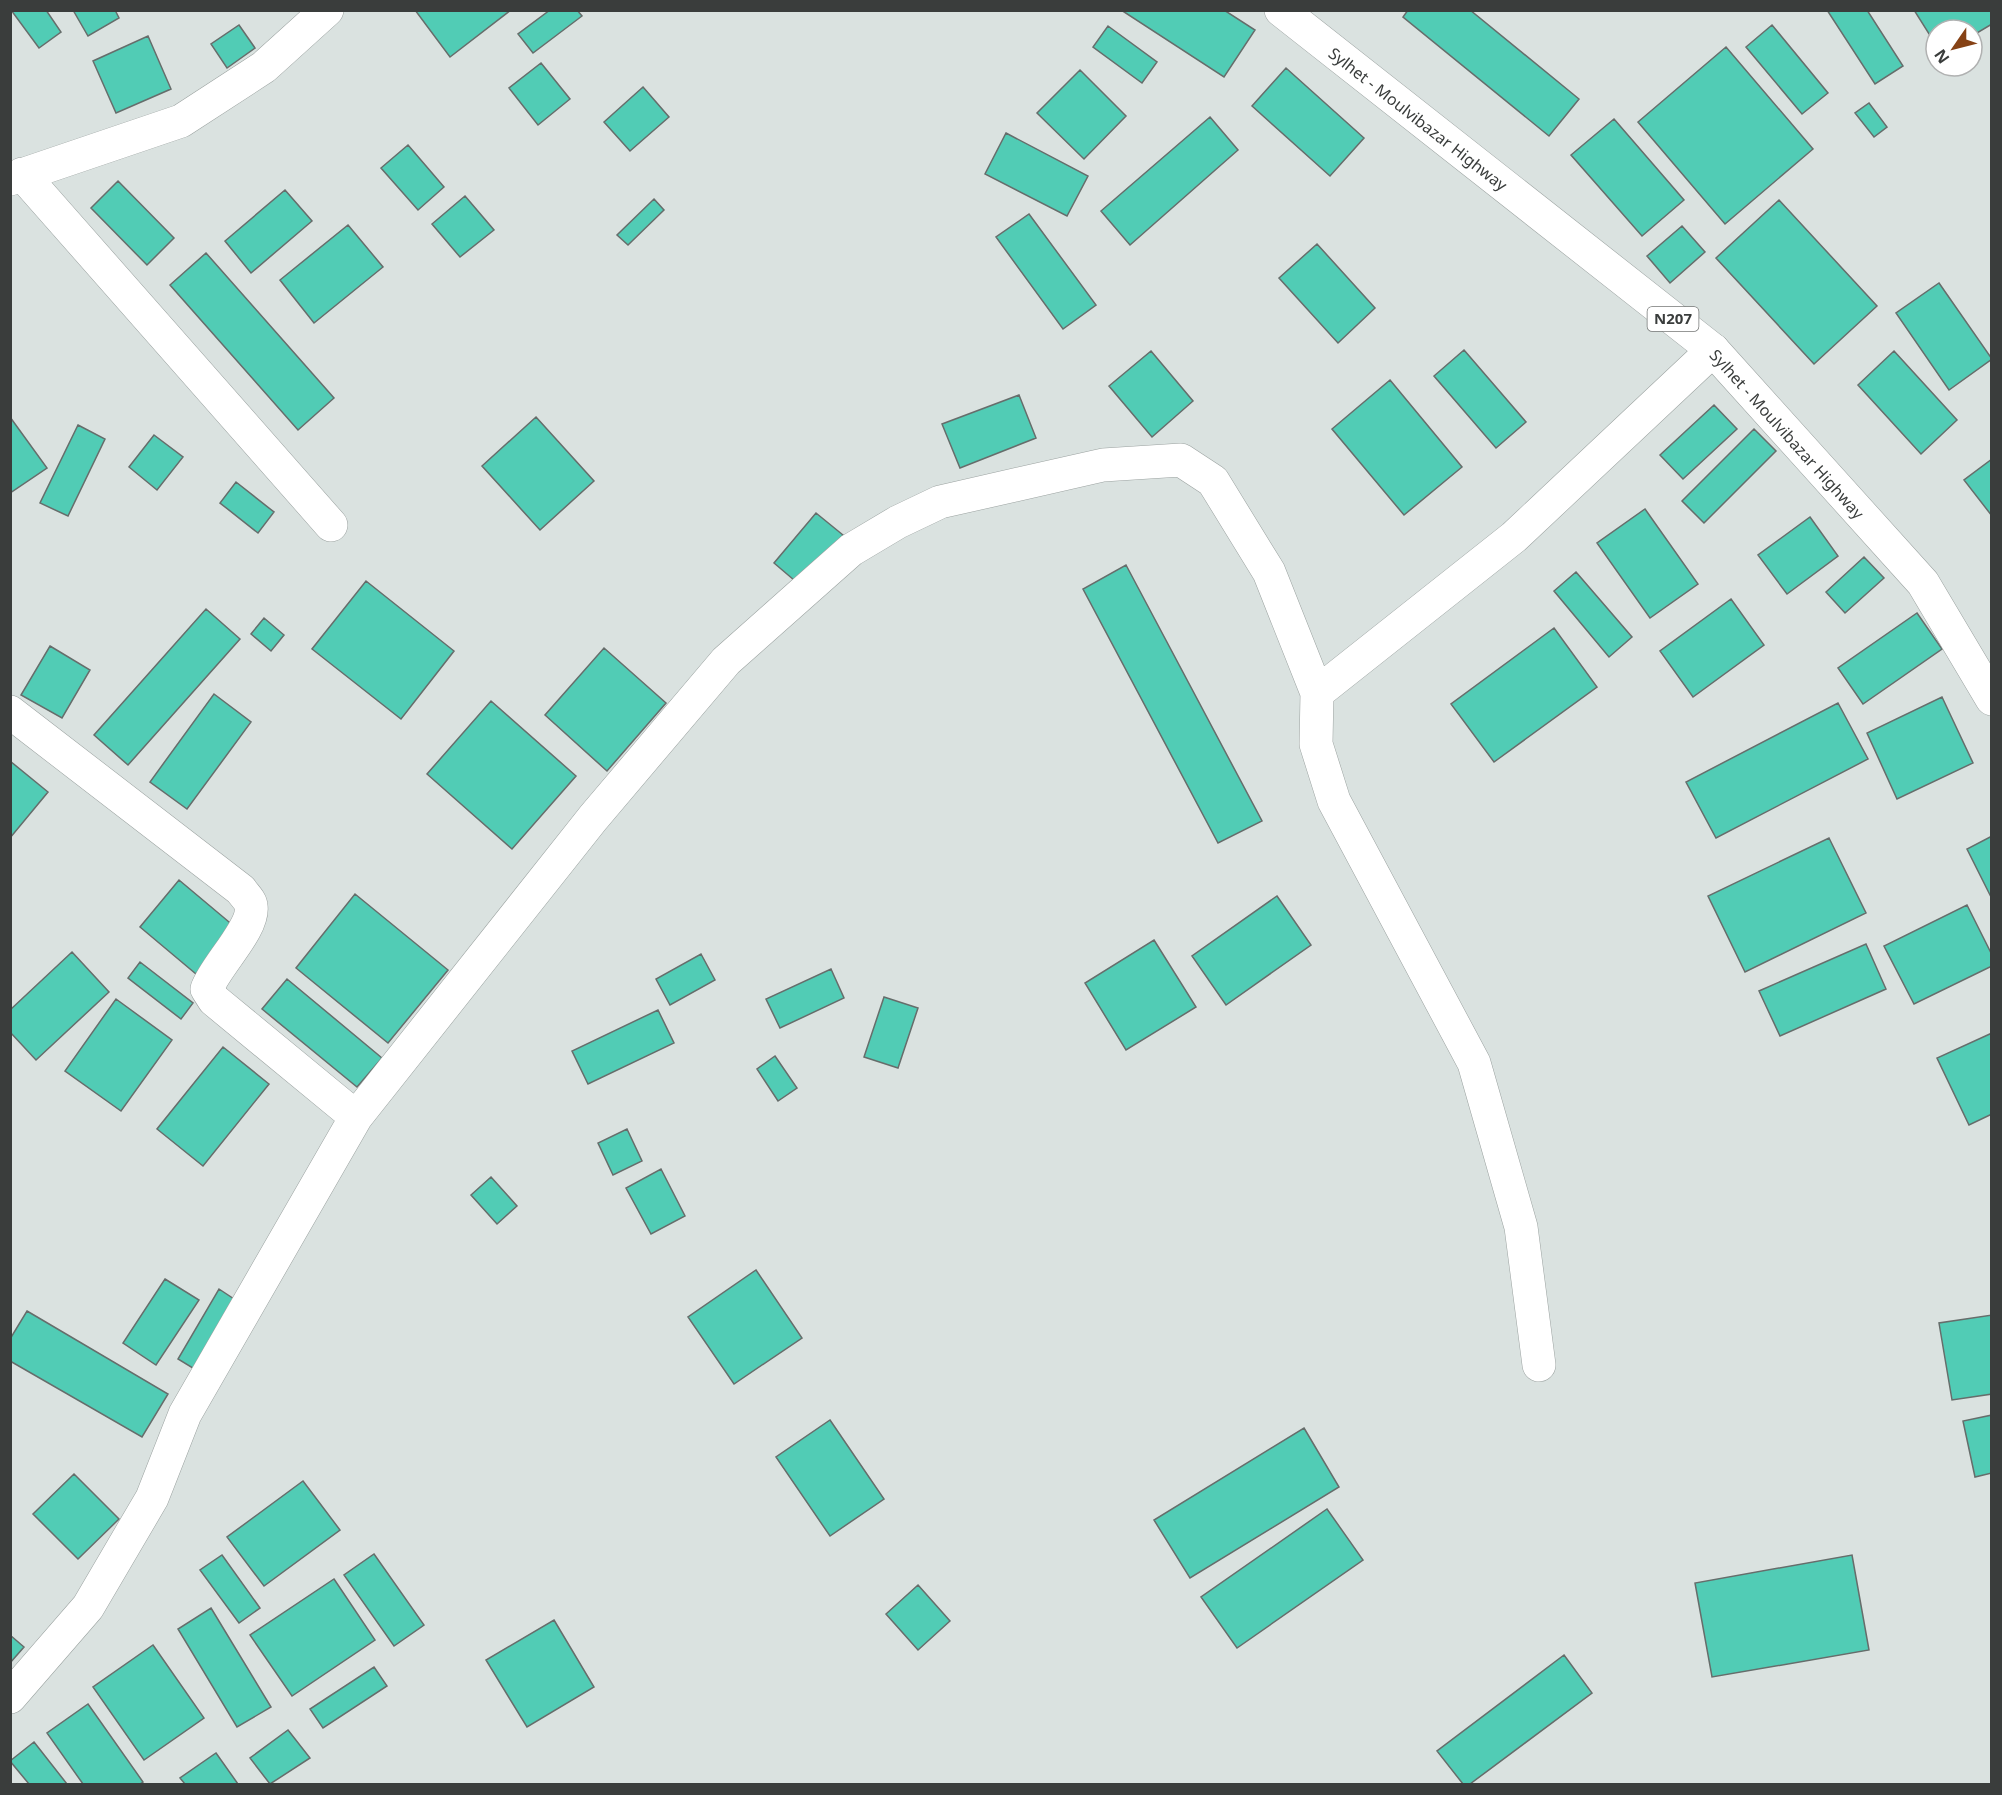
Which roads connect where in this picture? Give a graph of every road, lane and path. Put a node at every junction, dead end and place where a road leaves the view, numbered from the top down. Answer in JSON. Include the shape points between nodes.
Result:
{"nodes":[{"id":1,"x":327,"y":10,"type":"edge"},
{"id":2,"x":1281,"y":10,"type":"edge"},
{"id":3,"x":16,"y":176,"type":"edge"},
{"id":4,"x":1713,"y":350,"type":"junction"},
{"id":5,"x":331,"y":525,"type":"dead end"},
{"id":6,"x":1317,"y":693,"type":"junction"},
{"id":7,"x":1992,"y":699,"type":"edge"},
{"id":8,"x":10,"y":712,"type":"edge"},
{"id":9,"x":356,"y":1117,"type":"junction"},
{"id":10,"x":1539,"y":1365,"type":"dead end"},
{"id":11,"x":10,"y":1697,"type":"edge"}],
"edges":[{"from":1,"to":3,"type":"main road","via":[[264,67],[181,121]]},
{"from":2,"to":4,"type":"main road","name":"Sylhet - Moulvibazar Highway","number":"N207"},
{"from":3,"to":5,"type":"main road"},
{"from":4,"to":6,"type":"main road","via":[[1514,537]]},
{"from":4,"to":7,"type":"main road","name":"Sylhet - Moulvibazar Highway","number":"N207","via":[[1923,584]]},
{"from":6,"to":9,"type":"main road","via":[[1269,572],[1213,481],[1181,460],[1103,465],[940,502],[851,550],[726,661],[593,818]]},
{"from":6,"to":10,"type":"main road","via":[[1316,744],[1334,801],[1474,1063],[1521,1227]]},
{"from":8,"to":9,"type":"main road","via":[[242,890],[252,906],[250,922],[211,976],[207,989],[214,999]]},
{"from":9,"to":11,"type":"main road","via":[[185,1414],[152,1498],[88,1607]]}]}
